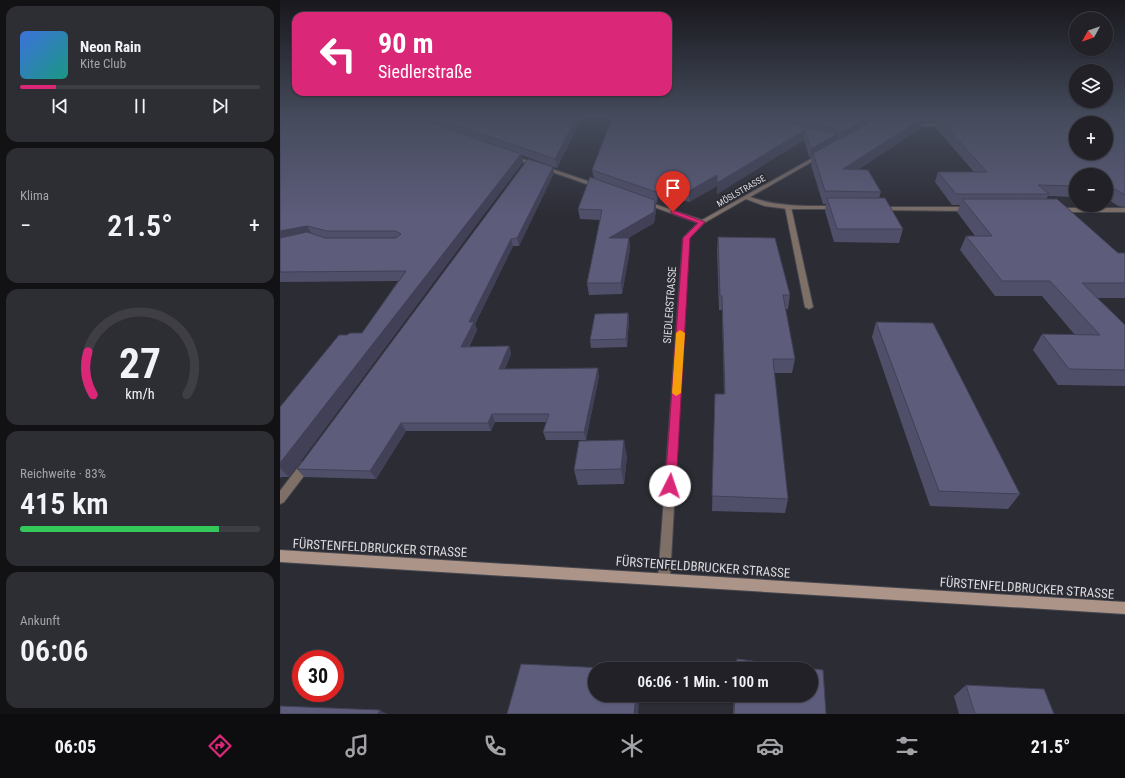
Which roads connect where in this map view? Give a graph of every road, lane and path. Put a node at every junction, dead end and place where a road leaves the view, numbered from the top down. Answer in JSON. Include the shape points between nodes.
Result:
{"nodes":[{"id":1,"x":825,"y":153,"type":"edge"},
{"id":2,"x":508,"y":155,"type":"edge"},
{"id":3,"x":600,"y":187,"type":"edge"},
{"id":4,"x":745,"y":197,"type":"junction"},
{"id":5,"x":644,"y":202,"type":"edge"},
{"id":6,"x":788,"y":207,"type":"junction"},
{"id":7,"x":843,"y":208,"type":"edge"},
{"id":8,"x":875,"y":208,"type":"edge"},
{"id":9,"x":976,"y":209,"type":"edge"},
{"id":10,"x":1053,"y":210,"type":"edge"},
{"id":11,"x":1125,"y":210,"type":"edge"},
{"id":12,"x":702,"y":222,"type":"junction"},
{"id":13,"x":809,"y":307,"type":"dead end"},
{"id":14,"x":313,"y":455,"type":"edge"},
{"id":15,"x":280,"y":500,"type":"edge"},
{"id":16,"x":280,"y":556,"type":"edge"},
{"id":17,"x":664,"y":579,"type":"junction"},
{"id":18,"x":1125,"y":608,"type":"edge"}],
"edges":[{"from":1,"to":4,"type":"street","name":"MÖSLSTRASSE"},
{"from":2,"to":3,"type":"street","via":[[525,165]]},
{"from":4,"to":6,"type":"street","via":[[765,204]]},
{"from":4,"to":12,"type":"street","name":"MÖSLSTRASSE"},
{"from":5,"to":12,"type":"street"},
{"from":6,"to":7,"type":"street"},
{"from":6,"to":13,"type":"street"},
{"from":8,"to":9,"type":"street"},
{"from":10,"to":11,"type":"street"},
{"from":12,"to":17,"type":"street","name":"SIEDLERSTRASSE","via":[[686,238]]},
{"from":14,"to":15,"type":"street"},
{"from":16,"to":17,"type":"main road","name":"FÜRSTENFELDBRUCKER STRASSE"},
{"from":17,"to":18,"type":"main road","name":"FÜRSTENFELDBRUCKER STRASSE"}]}
